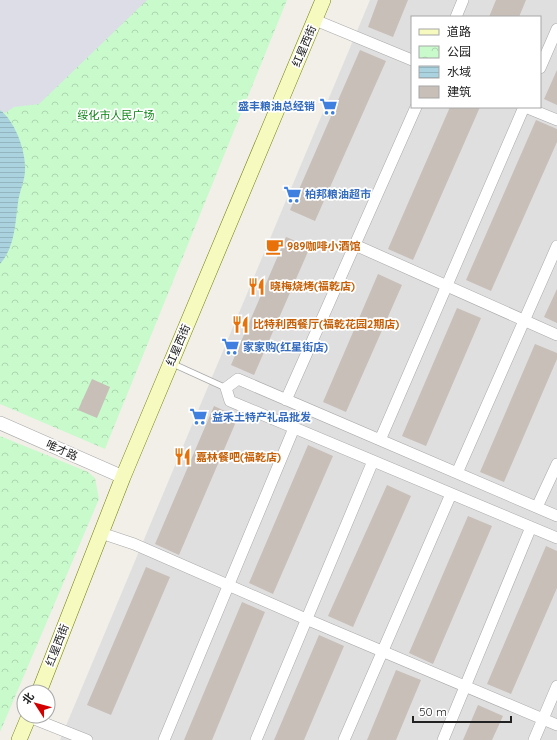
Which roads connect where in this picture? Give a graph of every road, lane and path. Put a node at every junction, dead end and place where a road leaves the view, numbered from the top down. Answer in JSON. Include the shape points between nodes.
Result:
{"nodes":[{"id":1,"x":323,"y":0,"type":"edge"},
{"id":2,"x":463,"y":0,"type":"edge"},
{"id":3,"x":456,"y":16,"type":"edge"},
{"id":4,"x":315,"y":20,"type":"junction"},
{"id":5,"x":557,"y":28,"type":"edge"},
{"id":6,"x":411,"y":60,"type":"edge"},
{"id":7,"x":541,"y":66,"type":"edge"},
{"id":8,"x":416,"y":108,"type":"edge"},
{"id":9,"x":524,"y":108,"type":"edge"},
{"id":10,"x":527,"y":108,"type":"edge"},
{"id":11,"x":557,"y":120,"type":"edge"},
{"id":12,"x":354,"y":245,"type":"junction"},
{"id":13,"x":557,"y":246,"type":"edge"},
{"id":14,"x":447,"y":286,"type":"junction"},
{"id":15,"x":524,"y":320,"type":"junction"},
{"id":16,"x":557,"y":335,"type":"edge"},
{"id":17,"x":171,"y":363,"type":"junction"},
{"id":18,"x":226,"y":388,"type":"junction"},
{"id":19,"x":286,"y":400,"type":"junction"},
{"id":20,"x":0,"y":423,"type":"edge"},
{"id":21,"x":294,"y":428,"type":"junction"},
{"id":22,"x":380,"y":440,"type":"junction"},
{"id":23,"x":373,"y":461,"type":"junction"},
{"id":24,"x":557,"y":464,"type":"edge"},
{"id":25,"x":457,"y":473,"type":"junction"},
{"id":26,"x":123,"y":477,"type":"junction"},
{"id":27,"x":451,"y":494,"type":"junction"},
{"id":28,"x":537,"y":507,"type":"junction"},
{"id":29,"x":557,"y":516,"type":"edge"},
{"id":30,"x":531,"y":527,"type":"junction"},
{"id":31,"x":101,"y":533,"type":"junction"},
{"id":32,"x":557,"y":538,"type":"edge"},
{"id":33,"x":229,"y":584,"type":"junction"},
{"id":34,"x":306,"y":619,"type":"junction"},
{"id":35,"x":382,"y":651,"type":"junction"},
{"id":36,"x":41,"y":684,"type":"edge"},
{"id":37,"x":465,"y":686,"type":"junction"},
{"id":38,"x":557,"y":686,"type":"edge"},
{"id":39,"x":543,"y":719,"type":"junction"},
{"id":40,"x":26,"y":724,"type":"edge"},
{"id":41,"x":48,"y":724,"type":"edge"},
{"id":42,"x":557,"y":725,"type":"edge"},
{"id":43,"x":19,"y":740,"type":"edge"},
{"id":44,"x":87,"y":740,"type":"edge"},
{"id":45,"x":164,"y":740,"type":"edge"},
{"id":46,"x":256,"y":740,"type":"edge"},
{"id":47,"x":344,"y":740,"type":"edge"},
{"id":48,"x":443,"y":740,"type":"edge"},
{"id":49,"x":534,"y":740,"type":"edge"}],
"edges":[{"from":1,"to":4,"type":"main road","name":"红星西街"},
{"from":2,"to":3,"type":"street"},
{"from":4,"to":6,"type":"street"},
{"from":4,"to":17,"type":"main road","name":"红星西街"},
{"from":5,"to":7,"type":"street"},
{"from":8,"to":12,"type":"street"},
{"from":9,"to":14,"type":"street"},
{"from":10,"to":11,"type":"street"},
{"from":12,"to":14,"type":"street"},
{"from":12,"to":19,"type":"street"},
{"from":13,"to":15,"type":"street"},
{"from":14,"to":15,"type":"street"},
{"from":14,"to":22,"type":"street"},
{"from":15,"to":16,"type":"street"},
{"from":15,"to":25,"type":"street"},
{"from":17,"to":18,"type":"lane"},
{"from":17,"to":26,"type":"main road","name":"红星西街"},
{"from":18,"to":19,"type":"street","via":[[238,379]]},
{"from":18,"to":21,"type":"street","via":[[230,401]]},
{"from":19,"to":22,"type":"street"},
{"from":20,"to":26,"type":"street","name":"唯才路"},
{"from":21,"to":23,"type":"street"},
{"from":21,"to":33,"type":"street"},
{"from":22,"to":25,"type":"street"},
{"from":23,"to":27,"type":"street"},
{"from":23,"to":34,"type":"street"},
{"from":24,"to":28,"type":"street"},
{"from":25,"to":28,"type":"street"},
{"from":26,"to":31,"type":"main road","name":"红星西街"},
{"from":27,"to":30,"type":"street"},
{"from":27,"to":35,"type":"street"},
{"from":28,"to":29,"type":"street"},
{"from":30,"to":32,"type":"street"},
{"from":30,"to":37,"type":"street"},
{"from":31,"to":33,"type":"street"},
{"from":31,"to":36,"type":"main road","name":"红星西街"},
{"from":33,"to":34,"type":"street"},
{"from":33,"to":45,"type":"street"},
{"from":34,"to":35,"type":"street"},
{"from":34,"to":46,"type":"street"},
{"from":35,"to":37,"type":"street"},
{"from":35,"to":47,"type":"street"},
{"from":37,"to":39,"type":"street"},
{"from":37,"to":48,"type":"street"},
{"from":38,"to":39,"type":"street"},
{"from":39,"to":42,"type":"street"},
{"from":39,"to":49,"type":"street"},
{"from":40,"to":43,"type":"main road"},
{"from":41,"to":44,"type":"street"}]}
